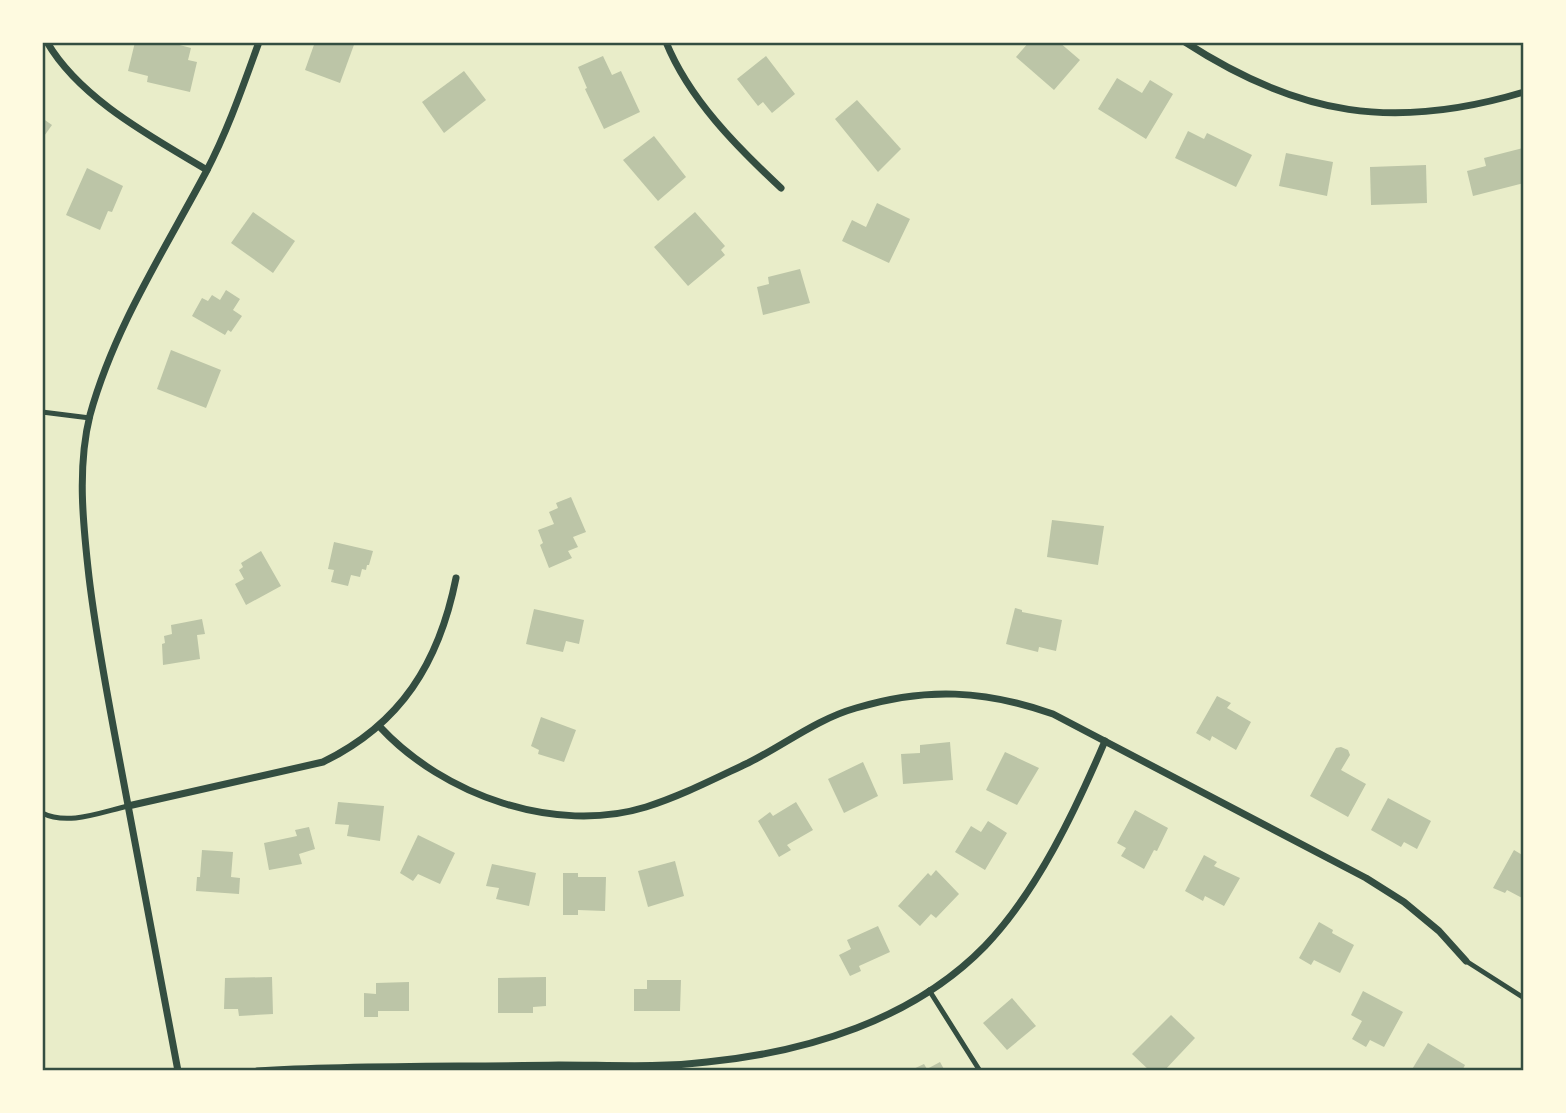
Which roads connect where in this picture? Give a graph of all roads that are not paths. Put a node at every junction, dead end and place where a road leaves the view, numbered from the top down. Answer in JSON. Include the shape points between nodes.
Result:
{"nodes":[{"id":1,"x":47,"y":42,"type":"edge"},
{"id":2,"x":259,"y":42,"type":"edge"},
{"id":3,"x":666,"y":42,"type":"edge"},
{"id":4,"x":1185,"y":42,"type":"edge"},
{"id":5,"x":1524,"y":92,"type":"edge"},
{"id":6,"x":207,"y":170,"type":"junction"},
{"id":7,"x":781,"y":188,"type":"dead end"},
{"id":8,"x":42,"y":412,"type":"edge"},
{"id":9,"x":90,"y":418,"type":"junction"},
{"id":10,"x":456,"y":578,"type":"dead end"},
{"id":11,"x":380,"y":727,"type":"junction"},
{"id":12,"x":1105,"y":741,"type":"junction"},
{"id":13,"x":128,"y":806,"type":"junction"},
{"id":14,"x":42,"y":813,"type":"edge"},
{"id":15,"x":1466,"y":961,"type":"joint"},
{"id":16,"x":929,"y":990,"type":"junction"},
{"id":17,"x":1524,"y":998,"type":"edge"},
{"id":18,"x":177,"y":1071,"type":"edge"},
{"id":19,"x":257,"y":1071,"type":"edge"},
{"id":20,"x":980,"y":1071,"type":"edge"}],
"edges":[{"from":1,"to":6,"type":"street","via":[[71,74],[99,98]]},
{"from":2,"to":6,"type":"street"},
{"from":3,"to":7,"type":"street","via":[[713,117]]},
{"from":4,"to":5,"type":"street","via":[[1271,89],[1357,111],[1443,110]]},
{"from":6,"to":9,"type":"street","via":[[129,314]]},
{"from":8,"to":9,"type":"lane"},
{"from":9,"to":13,"type":"street","via":[[82,495],[85,541],[96,635]]},
{"from":10,"to":11,"type":"street","via":[[424,667],[405,700]]},
{"from":11,"to":12,"type":"street","via":[[414,759],[462,788],[532,811],[574,815],[609,814],[656,803],[751,761],[817,723],[901,696],[971,694],[1017,701]]},
{"from":11,"to":13,"type":"street","via":[[323,762]]},
{"from":12,"to":15,"type":"street","via":[[1366,878],[1413,909]]},
{"from":12,"to":16,"type":"street","via":[[1051,853],[1016,906],[985,946]]},
{"from":13,"to":14,"type":"lane","via":[[65,819]]},
{"from":13,"to":18,"type":"street"},
{"from":15,"to":17,"type":"lane"},
{"from":16,"to":19,"type":"street","via":[[830,1039],[705,1063]]},
{"from":16,"to":20,"type":"lane"}]}
